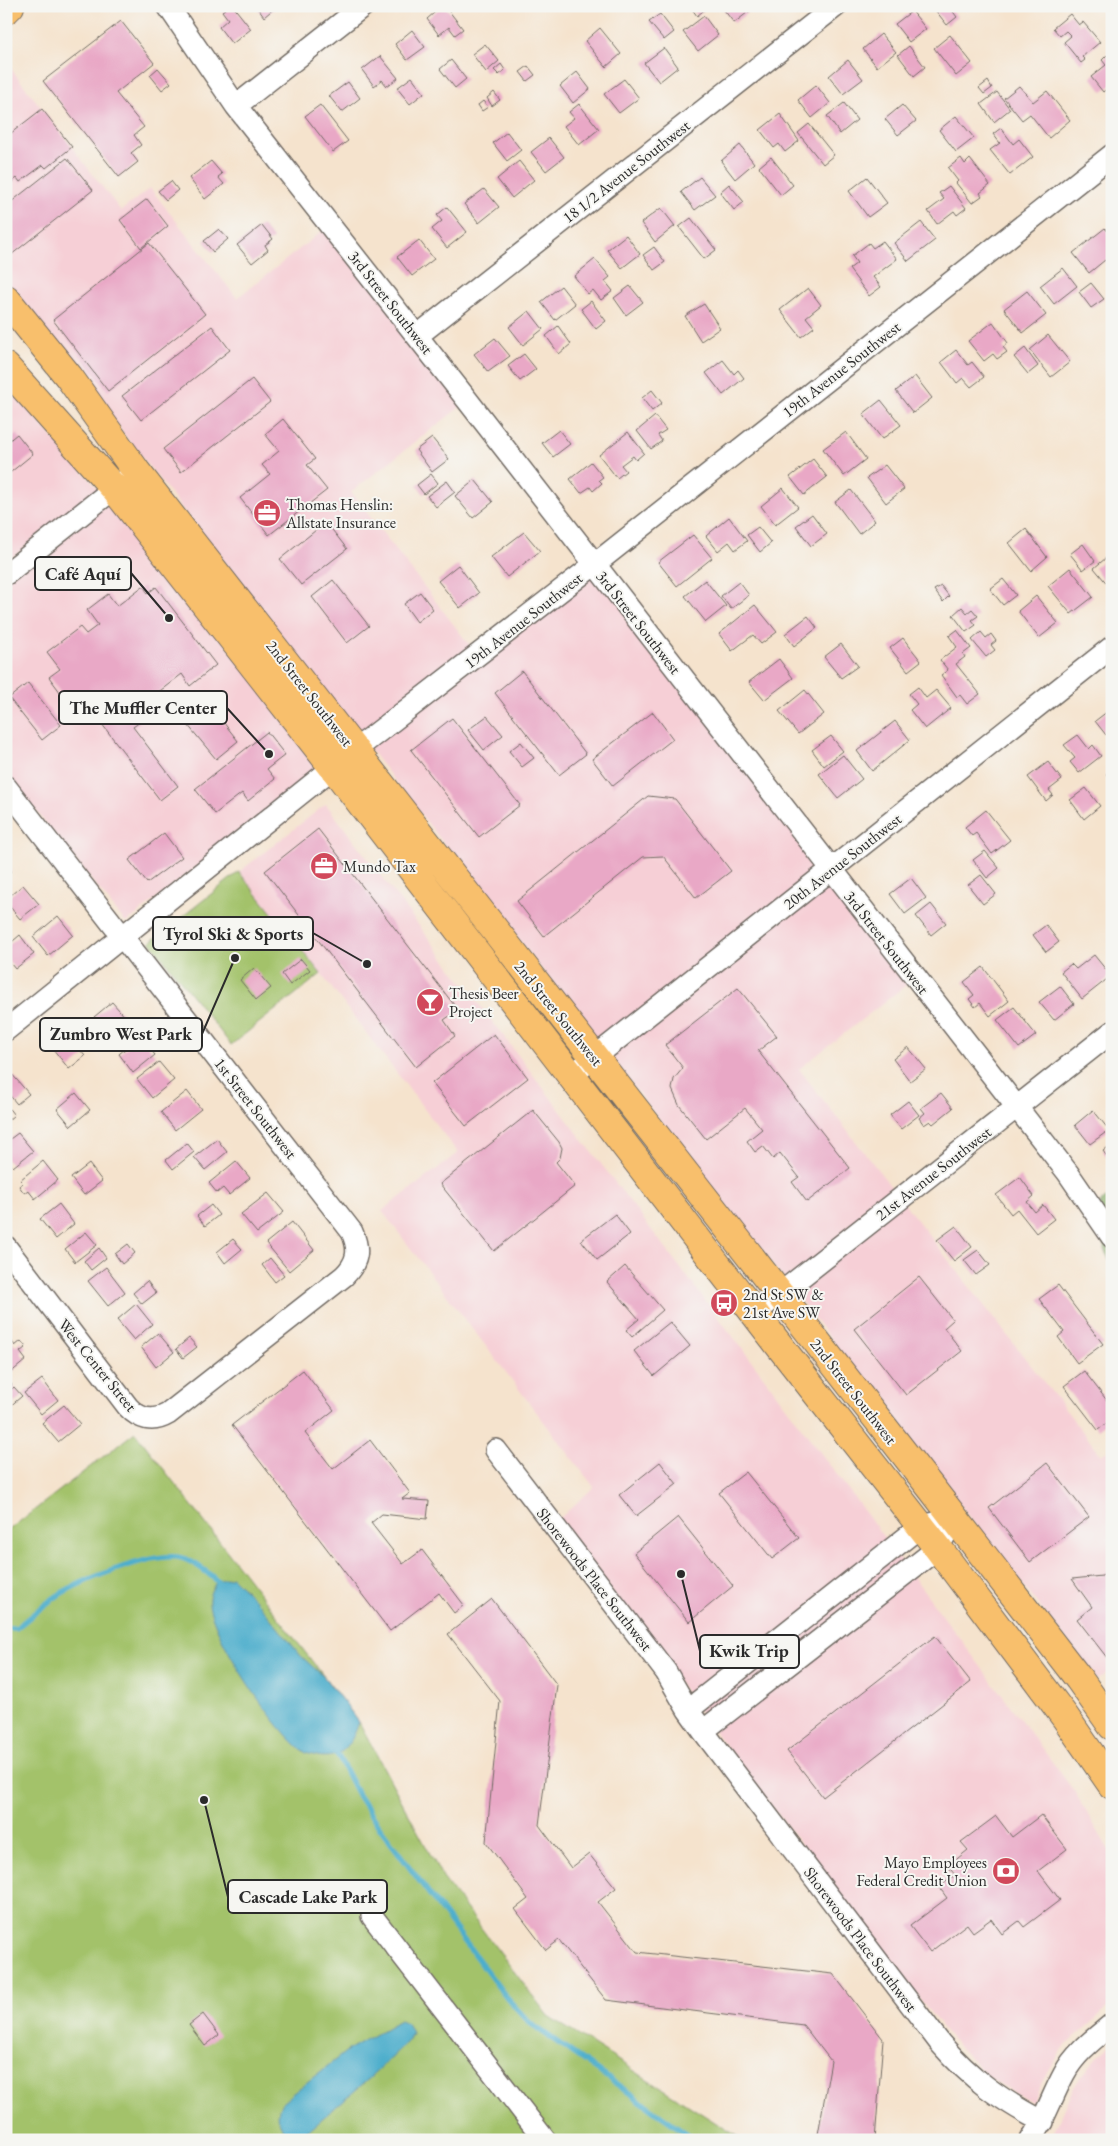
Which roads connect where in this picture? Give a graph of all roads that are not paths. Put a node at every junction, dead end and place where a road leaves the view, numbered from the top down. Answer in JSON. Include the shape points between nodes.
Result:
{"nodes":[{"id":1,"x":10,"y":6,"type":"edge"},
{"id":2,"x":21,"y":6,"type":"edge"},
{"id":3,"x":168,"y":6,"type":"edge"},
{"id":4,"x":363,"y":6,"type":"edge"},
{"id":5,"x":836,"y":6,"type":"edge"},
{"id":6,"x":6,"y":10,"type":"edge"},
{"id":7,"x":6,"y":16,"type":"edge"},
{"id":8,"x":236,"y":106,"type":"junction"},
{"id":9,"x":1112,"y":154,"type":"edge"},
{"id":10,"x":6,"y":299,"type":"edge"},
{"id":11,"x":417,"y":336,"type":"junction"},
{"id":12,"x":6,"y":367,"type":"edge"},
{"id":13,"x":136,"y":471,"type":"junction"},
{"id":14,"x":114,"y":488,"type":"junction"},
{"id":15,"x":595,"y":564,"type":"junction"},
{"id":16,"x":6,"y":574,"type":"edge"},
{"id":17,"x":1112,"y":647,"type":"edge"},
{"id":18,"x":355,"y":750,"type":"junction"},
{"id":19,"x":333,"y":767,"type":"junction"},
{"id":20,"x":6,"y":788,"type":"edge"},
{"id":21,"x":831,"y":870,"type":"junction"},
{"id":22,"x":123,"y":936,"type":"junction"},
{"id":23,"x":6,"y":1030,"type":"edge"},
{"id":24,"x":1112,"y":1032,"type":"edge"},
{"id":25,"x":594,"y":1057,"type":"junction"},
{"id":26,"x":572,"y":1075,"type":"junction"},
{"id":27,"x":1016,"y":1107,"type":"junction"},
{"id":28,"x":1112,"y":1237,"type":"edge"},
{"id":29,"x":6,"y":1248,"type":"edge"},
{"id":30,"x":779,"y":1294,"type":"junction"},
{"id":31,"x":754,"y":1314,"type":"junction"},
{"id":32,"x":258,"y":1344,"type":"joint"},
{"id":33,"x":496,"y":1450,"type":"dead end"},
{"id":34,"x":954,"y":1519,"type":"junction"},
{"id":35,"x":921,"y":1526,"type":"junction"},
{"id":36,"x":938,"y":1548,"type":"junction"},
{"id":37,"x":688,"y":1710,"type":"junction"},
{"id":38,"x":1112,"y":1726,"type":"edge"},
{"id":39,"x":704,"y":1731,"type":"junction"},
{"id":40,"x":1112,"y":1785,"type":"edge"},
{"id":41,"x":372,"y":1916,"type":"dead end"},
{"id":42,"x":1112,"y":2024,"type":"edge"},
{"id":43,"x":1042,"y":2122,"type":"junction"},
{"id":44,"x":545,"y":2140,"type":"edge"},
{"id":45,"x":1031,"y":2140,"type":"edge"}],
"edges":[{"from":1,"to":6,"type":"main road"},
{"from":2,"to":7,"type":"street"},
{"from":3,"to":8,"type":"street","name":"3rd Street Southwest"},
{"from":4,"to":8,"type":"street"},
{"from":5,"to":11,"type":"street","name":"18 1/2 Avenue Southwest"},
{"from":8,"to":11,"type":"street","name":"3rd Street Southwest"},
{"from":9,"to":15,"type":"street","name":"19th Avenue Southwest"},
{"from":10,"to":13,"type":"main road","name":"2nd Street Southwest","via":[[69,377]]},
{"from":11,"to":15,"type":"street","name":"3rd Street Southwest"},
{"from":12,"to":14,"type":"main road","name":"2nd Street Southwest"},
{"from":13,"to":14,"type":"street"},
{"from":13,"to":18,"type":"main road","name":"2nd Street Southwest"},
{"from":14,"to":16,"type":"street"},
{"from":14,"to":19,"type":"main road","name":"2nd Street Southwest"},
{"from":15,"to":18,"type":"street","name":"19th Avenue Southwest"},
{"from":15,"to":21,"type":"street","name":"3rd Street Southwest"},
{"from":17,"to":21,"type":"street","name":"20th Avenue Southwest"},
{"from":18,"to":19,"type":"street","name":"19th Avenue Southwest"},
{"from":18,"to":25,"type":"main road","name":"2nd Street Southwest"},
{"from":19,"to":22,"type":"street","name":"19th Avenue Southwest"},
{"from":19,"to":26,"type":"main road","name":"2nd Street Southwest"},
{"from":20,"to":22,"type":"street","name":"1st Street Southwest"},
{"from":21,"to":25,"type":"street","name":"20th Avenue Southwest"},
{"from":21,"to":27,"type":"street","name":"3rd Street Southwest"},
{"from":22,"to":23,"type":"street","name":"19th Avenue Southwest"},
{"from":22,"to":32,"type":"street","name":"1st Street Southwest","via":[[356,1240],[357,1257],[351,1269]]},
{"from":24,"to":27,"type":"street","name":"21st Avenue Southwest"},
{"from":25,"to":26,"type":"street","name":"20th Avenue Southwest"},
{"from":25,"to":30,"type":"main road","name":"2nd Street Southwest"},
{"from":26,"to":31,"type":"main road","name":"2nd Street Southwest"},
{"from":27,"to":28,"type":"street","name":"3rd Street Southwest","via":[[1068,1173]]},
{"from":27,"to":30,"type":"street","name":"21st Avenue Southwest"},
{"from":29,"to":32,"type":"street","name":"West Center Street","via":[[128,1407],[142,1417],[156,1419],[168,1414]]},
{"from":30,"to":31,"type":"street","name":"21st Avenue Southwest"},
{"from":30,"to":34,"type":"main road","name":"2nd Street Southwest"},
{"from":31,"to":35,"type":"main road","name":"2nd Street Southwest"},
{"from":33,"to":37,"type":"street","name":"Shorewoods Place Southwest","via":[[666,1672]]},
{"from":34,"to":35,"type":"street"},
{"from":34,"to":36,"type":"street"},
{"from":34,"to":38,"type":"main road","name":"2nd Street Southwest","via":[[1074,1672]]},
{"from":35,"to":36,"type":"main road","name":"2nd Street Southwest"},
{"from":35,"to":37,"type":"street"},
{"from":36,"to":39,"type":"street"},
{"from":36,"to":40,"type":"main road","name":"2nd Street Southwest"},
{"from":37,"to":39,"type":"street","name":"Shorewoods Place Southwest"},
{"from":39,"to":43,"type":"street","name":"Shorewoods Place Southwest","via":[[952,2057],[975,2080]]},
{"from":41,"to":44,"type":"street"},
{"from":42,"to":43,"type":"street","via":[[1072,2061]]},
{"from":43,"to":45,"type":"street"}]}
